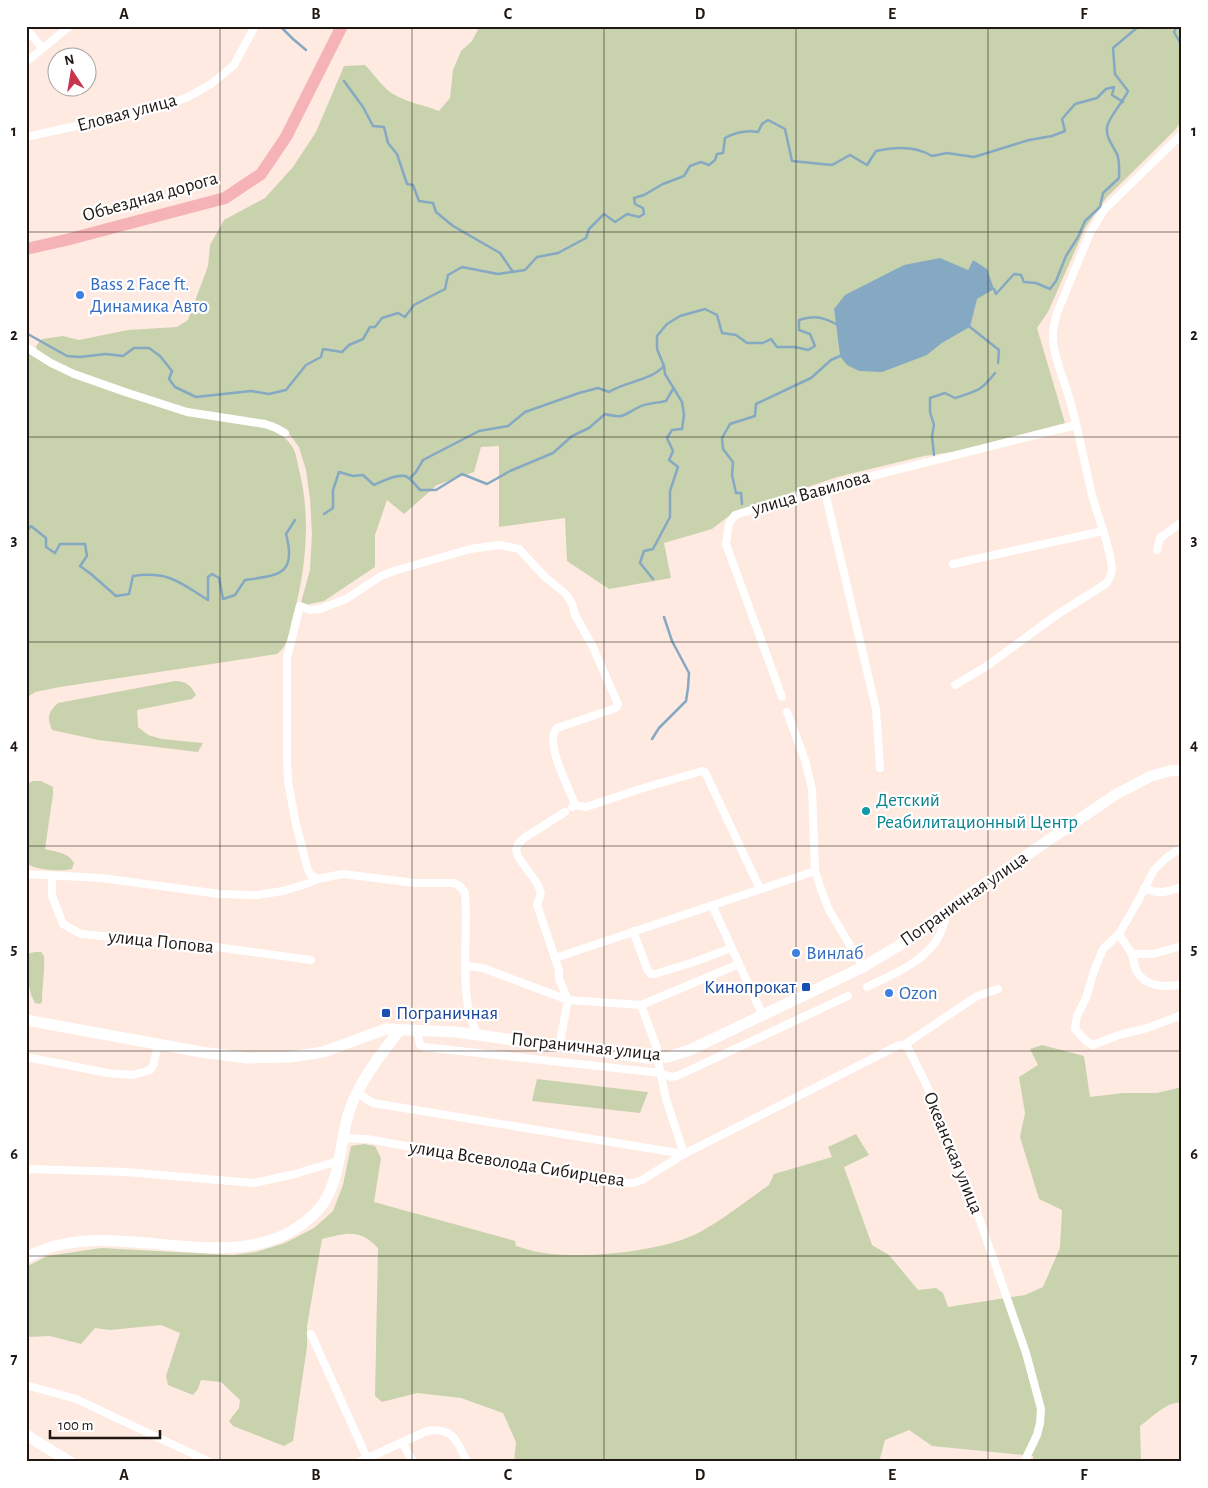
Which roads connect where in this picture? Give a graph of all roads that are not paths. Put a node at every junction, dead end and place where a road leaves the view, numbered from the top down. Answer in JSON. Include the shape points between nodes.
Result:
{"nodes":[{"id":1,"x":70,"y":26,"type":"edge"},
{"id":2,"x":255,"y":26,"type":"edge"},
{"id":3,"x":342,"y":26,"type":"edge"},
{"id":4,"x":26,"y":28,"type":"edge"},
{"id":5,"x":42,"y":48,"type":"junction"},
{"id":6,"x":26,"y":62,"type":"edge"},
{"id":7,"x":1182,"y":134,"type":"edge"},
{"id":8,"x":26,"y":137,"type":"edge"},
{"id":9,"x":26,"y":249,"type":"edge"},
{"id":10,"x":26,"y":347,"type":"edge"},
{"id":11,"x":1076,"y":425,"type":"junction"},
{"id":12,"x":286,"y":433,"type":"dead end"},
{"id":13,"x":824,"y":488,"type":"junction"},
{"id":14,"x":1182,"y":522,"type":"edge"},
{"id":15,"x":1103,"y":531,"type":"junction"},
{"id":16,"x":1156,"y":550,"type":"dead end"},
{"id":17,"x":953,"y":564,"type":"dead end"},
{"id":18,"x":955,"y":685,"type":"dead end"},
{"id":19,"x":782,"y":697,"type":"dead end"},
{"id":20,"x":787,"y":712,"type":"dead end"},
{"id":21,"x":880,"y":768,"type":"dead end"},
{"id":22,"x":1182,"y":770,"type":"edge"},
{"id":23,"x":571,"y":808,"type":"junction"},
{"id":24,"x":1182,"y":848,"type":"edge"},
{"id":25,"x":815,"y":871,"type":"junction"},
{"id":26,"x":26,"y":874,"type":"edge"},
{"id":27,"x":52,"y":877,"type":"junction"},
{"id":28,"x":317,"y":879,"type":"junction"},
{"id":29,"x":1182,"y":887,"type":"edge"},
{"id":30,"x":1144,"y":888,"type":"junction"},
{"id":31,"x":760,"y":889,"type":"junction"},
{"id":32,"x":712,"y":906,"type":"junction"},
{"id":33,"x":950,"y":909,"type":"junction"},
{"id":34,"x":633,"y":932,"type":"junction"},
{"id":35,"x":1119,"y":934,"type":"junction"},
{"id":36,"x":1182,"y":946,"type":"edge"},
{"id":37,"x":731,"y":948,"type":"junction"},
{"id":38,"x":1132,"y":954,"type":"junction"},
{"id":39,"x":555,"y":958,"type":"junction"},
{"id":40,"x":311,"y":960,"type":"dead end"},
{"id":41,"x":739,"y":964,"type":"junction"},
{"id":42,"x":466,"y":966,"type":"junction"},
{"id":43,"x":863,"y":967,"type":"junction"},
{"id":44,"x":1182,"y":984,"type":"edge"},
{"id":45,"x":867,"y":987,"type":"dead end"},
{"id":46,"x":998,"y":989,"type":"dead end"},
{"id":47,"x":848,"y":996,"type":"dead end"},
{"id":48,"x":568,"y":1000,"type":"junction"},
{"id":49,"x":641,"y":1005,"type":"junction"},
{"id":50,"x":1182,"y":1015,"type":"edge"},
{"id":51,"x":763,"y":1016,"type":"junction"},
{"id":52,"x":26,"y":1020,"type":"edge"},
{"id":53,"x":400,"y":1030,"type":"junction"},
{"id":54,"x":417,"y":1030,"type":"junction"},
{"id":55,"x":478,"y":1034,"type":"junction"},
{"id":56,"x":158,"y":1044,"type":"junction"},
{"id":57,"x":902,"y":1045,"type":"junction"},
{"id":58,"x":559,"y":1047,"type":"junction"},
{"id":59,"x":26,"y":1057,"type":"edge"},
{"id":60,"x":659,"y":1058,"type":"junction"},
{"id":61,"x":660,"y":1073,"type":"junction"},
{"id":62,"x":357,"y":1092,"type":"junction"},
{"id":63,"x":343,"y":1138,"type":"junction"},
{"id":64,"x":684,"y":1154,"type":"junction"},
{"id":65,"x":338,"y":1161,"type":"junction"},
{"id":66,"x":26,"y":1169,"type":"edge"},
{"id":67,"x":26,"y":1258,"type":"edge"},
{"id":68,"x":311,"y":1334,"type":"dead end"},
{"id":69,"x":26,"y":1385,"type":"edge"},
{"id":70,"x":26,"y":1435,"type":"edge"},
{"id":71,"x":402,"y":1442,"type":"junction"},
{"id":72,"x":363,"y":1460,"type":"edge"},
{"id":73,"x":70,"y":1462,"type":"edge"},
{"id":74,"x":210,"y":1462,"type":"edge"},
{"id":75,"x":413,"y":1462,"type":"edge"},
{"id":76,"x":467,"y":1462,"type":"edge"},
{"id":77,"x":1024,"y":1462,"type":"edge"}],
"edges":[{"from":1,"to":5,"type":"street"},
{"from":2,"to":8,"type":"street","name":"Еловая улица","via":[[234,65],[188,98],[158,108]]},
{"from":3,"to":9,"type":"main road","name":"Объездная дорога","via":[[286,137],[261,174],[225,198]]},
{"from":4,"to":5,"type":"street"},
{"from":5,"to":6,"type":"street"},
{"from":7,"to":11,"type":"street","via":[[1104,210],[1090,233],[1057,313],[1052,339]]},
{"from":10,"to":12,"type":"street","via":[[66,370],[125,392],[187,412],[265,424]]},
{"from":11,"to":13,"type":"street","name":"улица Вавилова"},
{"from":11,"to":15,"type":"street"},
{"from":13,"to":19,"type":"street","name":"улица Вавилова","via":[[735,515],[729,524],[726,544]]},
{"from":13,"to":21,"type":"street","via":[[876,709]]},
{"from":14,"to":16,"type":"street","via":[[1160,538]]},
{"from":15,"to":17,"type":"street"},
{"from":15,"to":18,"type":"street","via":[[1112,570],[1107,582]]},
{"from":20,"to":25,"type":"street","via":[[812,789]]},
{"from":22,"to":33,"type":"main road","name":"Пограничная улица","via":[[1151,776],[1116,795]]},
{"from":23,"to":28,"type":"street","via":[[556,757],[553,732],[613,709],[618,704],[566,594],[519,549],[500,545],[394,571],[332,605],[310,610],[300,606],[292,632],[287,658],[288,781],[300,843],[310,874]]},
{"from":23,"to":31,"type":"street","via":[[586,808],[640,789],[705,772]]},
{"from":23,"to":39,"type":"street","via":[[524,838],[516,850],[541,893],[537,905]]},
{"from":24,"to":30,"type":"street","via":[[1154,870]]},
{"from":25,"to":31,"type":"street"},
{"from":25,"to":43,"type":"street","via":[[833,917]]},
{"from":26,"to":27,"type":"street"},
{"from":27,"to":28,"type":"street","via":[[101,878],[220,894],[257,895],[283,891]]},
{"from":27,"to":40,"type":"street","name":"улица Попова","via":[[52,896],[63,924],[81,934]]},
{"from":28,"to":42,"type":"street","via":[[343,874],[415,883],[454,883],[465,893]]},
{"from":29,"to":30,"type":"street","via":[[1162,893]]},
{"from":30,"to":35,"type":"street"},
{"from":31,"to":32,"type":"street"},
{"from":32,"to":34,"type":"street"},
{"from":32,"to":37,"type":"street"},
{"from":33,"to":43,"type":"main road","name":"Пограничная улица"},
{"from":33,"to":45,"type":"street","via":[[938,937],[926,953]]},
{"from":34,"to":37,"type":"street","via":[[651,974]]},
{"from":34,"to":39,"type":"street"},
{"from":35,"to":38,"type":"street"},
{"from":35,"to":50,"type":"street","via":[[1104,949],[1077,1016],[1075,1029],[1093,1045]]},
{"from":36,"to":38,"type":"street","via":[[1153,954]]},
{"from":37,"to":41,"type":"street"},
{"from":38,"to":44,"type":"street","via":[[1142,979],[1156,985]]},
{"from":39,"to":48,"type":"street"},
{"from":41,"to":49,"type":"street"},
{"from":41,"to":51,"type":"street"},
{"from":42,"to":48,"type":"street","via":[[484,968]]},
{"from":42,"to":55,"type":"street","via":[[468,1009],[472,1026]]},
{"from":43,"to":51,"type":"main road","name":"Пограничная улица"},
{"from":46,"to":57,"type":"street","name":"улица Всеволода Сибирцева","via":[[977,996]]},
{"from":47,"to":61,"type":"street","via":[[677,1076]]},
{"from":48,"to":49,"type":"street"},
{"from":48,"to":58,"type":"street"},
{"from":49,"to":60,"type":"street"},
{"from":51,"to":60,"type":"main road","name":"Пограничная улица","via":[[690,1050]]},
{"from":52,"to":56,"type":"main road","name":"Пограничная улица"},
{"from":53,"to":54,"type":"main road","name":"Пограничная улица"},
{"from":53,"to":56,"type":"main road","name":"Пограничная улица","via":[[378,1031],[323,1052],[271,1058],[223,1055]]},
{"from":53,"to":62,"type":"main road"},
{"from":54,"to":55,"type":"main road","name":"Пограничная улица"},
{"from":54,"to":61,"type":"street","via":[[423,1047]]},
{"from":55,"to":58,"type":"main road","name":"Пограничная улица"},
{"from":56,"to":59,"type":"street","via":[[150,1070],[133,1075]]},
{"from":57,"to":64,"type":"street","name":"улица Всеволода Сибирцева"},
{"from":57,"to":77,"type":"street","name":"Океанская улица","via":[[908,1048],[927,1086],[969,1189],[1026,1353],[1041,1409],[1037,1435]]},
{"from":58,"to":60,"type":"main road","name":"Пограничная улица"},
{"from":60,"to":61,"type":"street"},
{"from":61,"to":64,"type":"street"},
{"from":62,"to":63,"type":"main road"},
{"from":62,"to":64,"type":"street","name":"улица Всеволода Сибирцева","via":[[373,1103]]},
{"from":63,"to":64,"type":"street","name":"улица Всеволода Сибирцева","via":[[367,1139],[614,1183],[642,1180]]},
{"from":63,"to":65,"type":"main road"},
{"from":65,"to":66,"type":"street","via":[[253,1183],[126,1172]]},
{"from":65,"to":67,"type":"main road","via":[[329,1194],[318,1209],[287,1232],[256,1244],[222,1248],[80,1242],[54,1247]]},
{"from":68,"to":72,"type":"street"},
{"from":69,"to":74,"type":"street","via":[[76,1399]]},
{"from":70,"to":73,"type":"main road"},
{"from":71,"to":72,"type":"street"},
{"from":71,"to":75,"type":"street"},
{"from":71,"to":76,"type":"street","via":[[427,1431],[447,1432],[454,1437]]}]}
